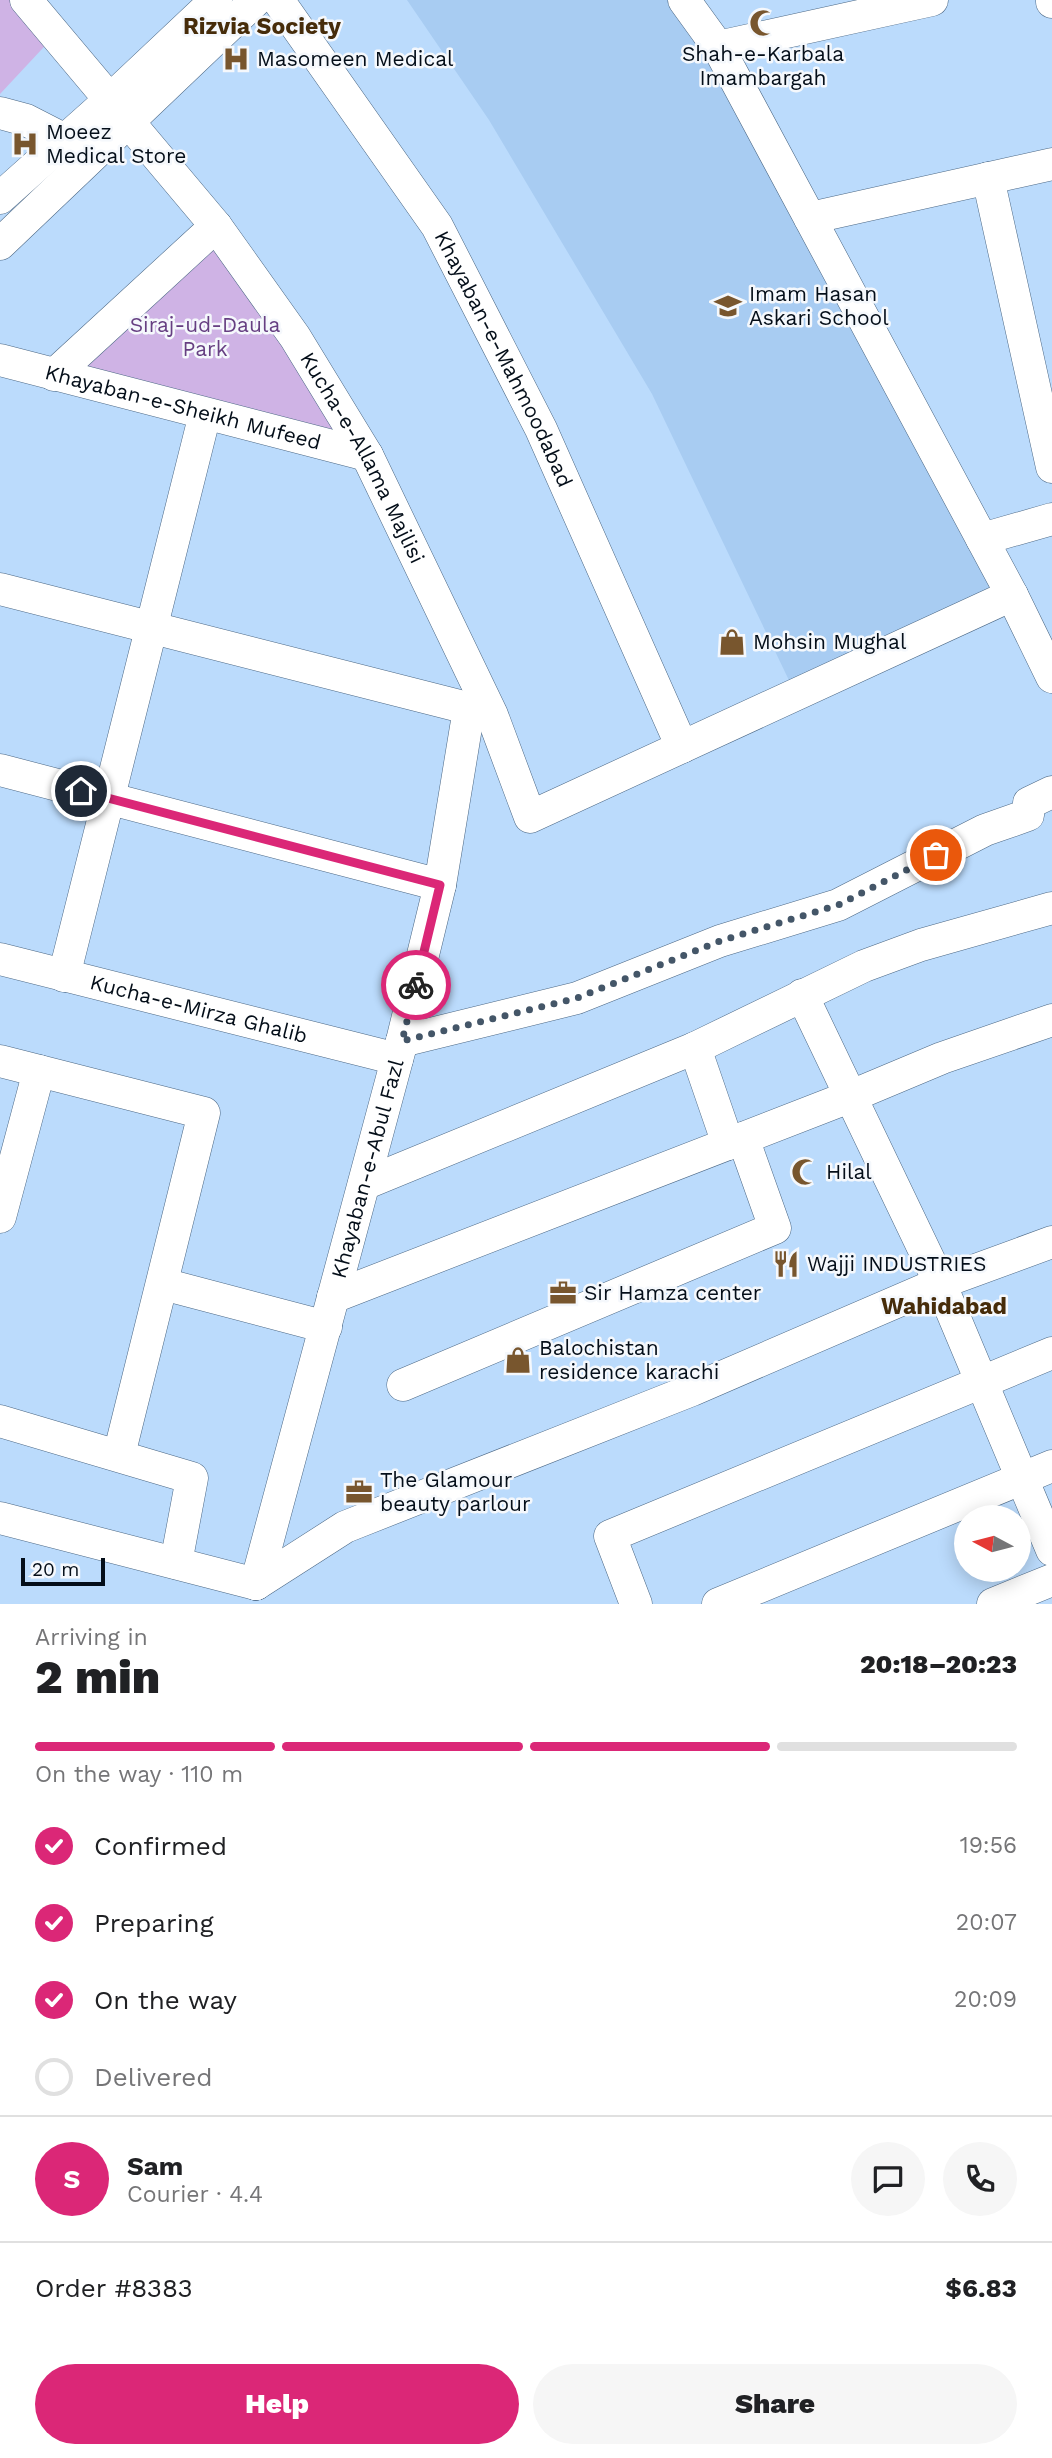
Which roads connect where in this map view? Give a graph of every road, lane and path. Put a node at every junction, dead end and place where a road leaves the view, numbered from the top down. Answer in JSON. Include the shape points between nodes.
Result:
{"nodes":[{"id":1,"x":26,"y":0,"type":"edge"},
{"id":2,"x":216,"y":0,"type":"edge"},
{"id":3,"x":256,"y":0,"type":"edge"},
{"id":4,"x":278,"y":0,"type":"edge"},
{"id":5,"x":684,"y":0,"type":"edge"},
{"id":6,"x":932,"y":0,"type":"edge"},
{"id":7,"x":718,"y":47,"type":"junction"},
{"id":8,"x":120,"y":110,"type":"junction"},
{"id":9,"x":0,"y":113,"type":"edge"},
{"id":10,"x":65,"y":140,"type":"junction"},
{"id":11,"x":1052,"y":164,"type":"edge"},
{"id":12,"x":988,"y":178,"type":"junction"},
{"id":13,"x":0,"y":198,"type":"edge"},
{"id":14,"x":810,"y":218,"type":"junction"},
{"id":15,"x":216,"y":226,"type":"junction"},
{"id":16,"x":0,"y":244,"type":"edge"},
{"id":17,"x":0,"y":360,"type":"edge"},
{"id":18,"x":54,"y":375,"type":"junction"},
{"id":19,"x":205,"y":414,"type":"junction"},
{"id":20,"x":367,"y":455,"type":"junction"},
{"id":21,"x":1052,"y":467,"type":"edge"},
{"id":22,"x":1052,"y":519,"type":"edge"},
{"id":23,"x":982,"y":539,"type":"junction"},
{"id":24,"x":0,"y":589,"type":"edge"},
{"id":25,"x":1012,"y":595,"type":"junction"},
{"id":26,"x":151,"y":626,"type":"junction"},
{"id":27,"x":1052,"y":677,"type":"edge"},
{"id":28,"x":481,"y":712,"type":"junction"},
{"id":29,"x":682,"y":747,"type":"junction"},
{"id":30,"x":0,"y":770,"type":"edge"},
{"id":31,"x":1052,"y":792,"type":"edge"},
{"id":32,"x":108,"y":798,"type":"junction"},
{"id":33,"x":440,"y":885,"type":"junction"},
{"id":34,"x":1052,"y":908,"type":"edge"},
{"id":35,"x":0,"y":959,"type":"edge"},
{"id":36,"x":64,"y":976,"type":"junction"},
{"id":37,"x":802,"y":995,"type":"junction"},
{"id":38,"x":1052,"y":1020,"type":"edge"},
{"id":39,"x":695,"y":1048,"type":"junction"},
{"id":40,"x":400,"y":1050,"type":"junction"},
{"id":41,"x":0,"y":1061,"type":"edge"},
{"id":42,"x":39,"y":1071,"type":"junction"},
{"id":43,"x":849,"y":1097,"type":"junction"},
{"id":44,"x":736,"y":1141,"type":"junction"},
{"id":45,"x":364,"y":1184,"type":"junction"},
{"id":46,"x":0,"y":1217,"type":"edge"},
{"id":47,"x":1052,"y":1242,"type":"edge"},
{"id":48,"x":940,"y":1283,"type":"junction"},
{"id":49,"x":163,"y":1284,"type":"junction"},
{"id":50,"x":330,"y":1312,"type":"junction"},
{"id":51,"x":1052,"y":1353,"type":"edge"},
{"id":52,"x":982,"y":1381,"type":"junction"},
{"id":53,"x":403,"y":1385,"type":"dead end"},
{"id":54,"x":0,"y":1421,"type":"edge"},
{"id":55,"x":119,"y":1455,"type":"junction"},
{"id":56,"x":1052,"y":1466,"type":"edge"},
{"id":57,"x":1023,"y":1479,"type":"junction"},
{"id":58,"x":0,"y":1518,"type":"edge"},
{"id":59,"x":1052,"y":1549,"type":"edge"},
{"id":60,"x":176,"y":1563,"type":"junction"},
{"id":61,"x":1052,"y":1580,"type":"edge"},
{"id":62,"x":256,"y":1584,"type":"junction"},
{"id":63,"x":636,"y":1604,"type":"edge"},
{"id":64,"x":718,"y":1604,"type":"edge"},
{"id":65,"x":993,"y":1604,"type":"edge"}],
"edges":[{"from":1,"to":8,"type":"street","name":"Kucha-e-Allama Majlisi"},
{"from":2,"to":8,"type":"street"},
{"from":3,"to":8,"type":"street"},
{"from":4,"to":29,"type":"street","name":"Khayaban-e-Mahmoodabad","via":[[437,226],[541,429]]},
{"from":5,"to":7,"type":"street"},
{"from":6,"to":7,"type":"street"},
{"from":7,"to":14,"type":"street"},
{"from":8,"to":10,"type":"street"},
{"from":8,"to":15,"type":"street","name":"Kucha-e-Allama Majlisi"},
{"from":8,"to":16,"type":"street"},
{"from":9,"to":10,"type":"street","via":[[26,120]]},
{"from":10,"to":13,"type":"street"},
{"from":11,"to":12,"type":"street"},
{"from":12,"to":14,"type":"street"},
{"from":12,"to":21,"type":"street"},
{"from":14,"to":23,"type":"street"},
{"from":15,"to":18,"type":"street"},
{"from":15,"to":20,"type":"street","name":"Kucha-e-Allama Majlisi","via":[[295,337]]},
{"from":17,"to":18,"type":"street","name":"Khayaban-e-Sheikh Mufeed"},
{"from":18,"to":19,"type":"street","name":"Khayaban-e-Sheikh Mufeed"},
{"from":19,"to":20,"type":"street","name":"Khayaban-e-Sheikh Mufeed"},
{"from":19,"to":26,"type":"street"},
{"from":20,"to":28,"type":"street","name":"Kucha-e-Allama Majlisi"},
{"from":22,"to":23,"type":"street"},
{"from":23,"to":25,"type":"street"},
{"from":24,"to":26,"type":"street"},
{"from":25,"to":27,"type":"street"},
{"from":25,"to":29,"type":"street"},
{"from":26,"to":28,"type":"street"},
{"from":26,"to":32,"type":"street"},
{"from":28,"to":29,"type":"street","name":"Kucha-e-Allama Majlisi","via":[[530,817]]},
{"from":28,"to":33,"type":"street","name":"Khayaban-e-Abul Fazl"},
{"from":30,"to":32,"type":"street"},
{"from":31,"to":40,"type":"street","via":[[1029,803],[1028,815],[985,830],[838,905],[720,941],[577,998]]},
{"from":32,"to":33,"type":"street"},
{"from":32,"to":36,"type":"street"},
{"from":33,"to":40,"type":"street","name":"Khayaban-e-Abul Fazl"},
{"from":34,"to":37,"type":"street","via":[[921,945]]},
{"from":35,"to":36,"type":"street","name":"Kucha-e-Mirza Ghalib"},
{"from":36,"to":40,"type":"street","name":"Kucha-e-Mirza Ghalib"},
{"from":37,"to":39,"type":"street"},
{"from":37,"to":43,"type":"street"},
{"from":38,"to":43,"type":"street"},
{"from":39,"to":44,"type":"street"},
{"from":39,"to":45,"type":"street"},
{"from":40,"to":45,"type":"street","name":"Khayaban-e-Abul Fazl"},
{"from":41,"to":42,"type":"street"},
{"from":42,"to":46,"type":"street"},
{"from":42,"to":49,"type":"street","via":[[204,1113]]},
{"from":43,"to":44,"type":"street"},
{"from":43,"to":48,"type":"street"},
{"from":44,"to":50,"type":"street"},
{"from":44,"to":53,"type":"street","via":[[775,1228]]},
{"from":45,"to":50,"type":"street","name":"Khayaban-e-Abul Fazl"},
{"from":47,"to":48,"type":"street"},
{"from":48,"to":52,"type":"street"},
{"from":48,"to":62,"type":"street","via":[[692,1390],[345,1527]]},
{"from":49,"to":50,"type":"street"},
{"from":49,"to":55,"type":"street"},
{"from":50,"to":62,"type":"street","name":"Khayaban-e-Abul Fazl"},
{"from":51,"to":52,"type":"street"},
{"from":52,"to":57,"type":"street"},
{"from":52,"to":63,"type":"street","via":[[610,1536]]},
{"from":54,"to":55,"type":"street"},
{"from":55,"to":60,"type":"street","via":[[192,1478]]},
{"from":56,"to":57,"type":"street"},
{"from":57,"to":59,"type":"street"},
{"from":57,"to":64,"type":"street"},
{"from":58,"to":60,"type":"street"},
{"from":60,"to":62,"type":"street"},
{"from":61,"to":65,"type":"street"}]}
